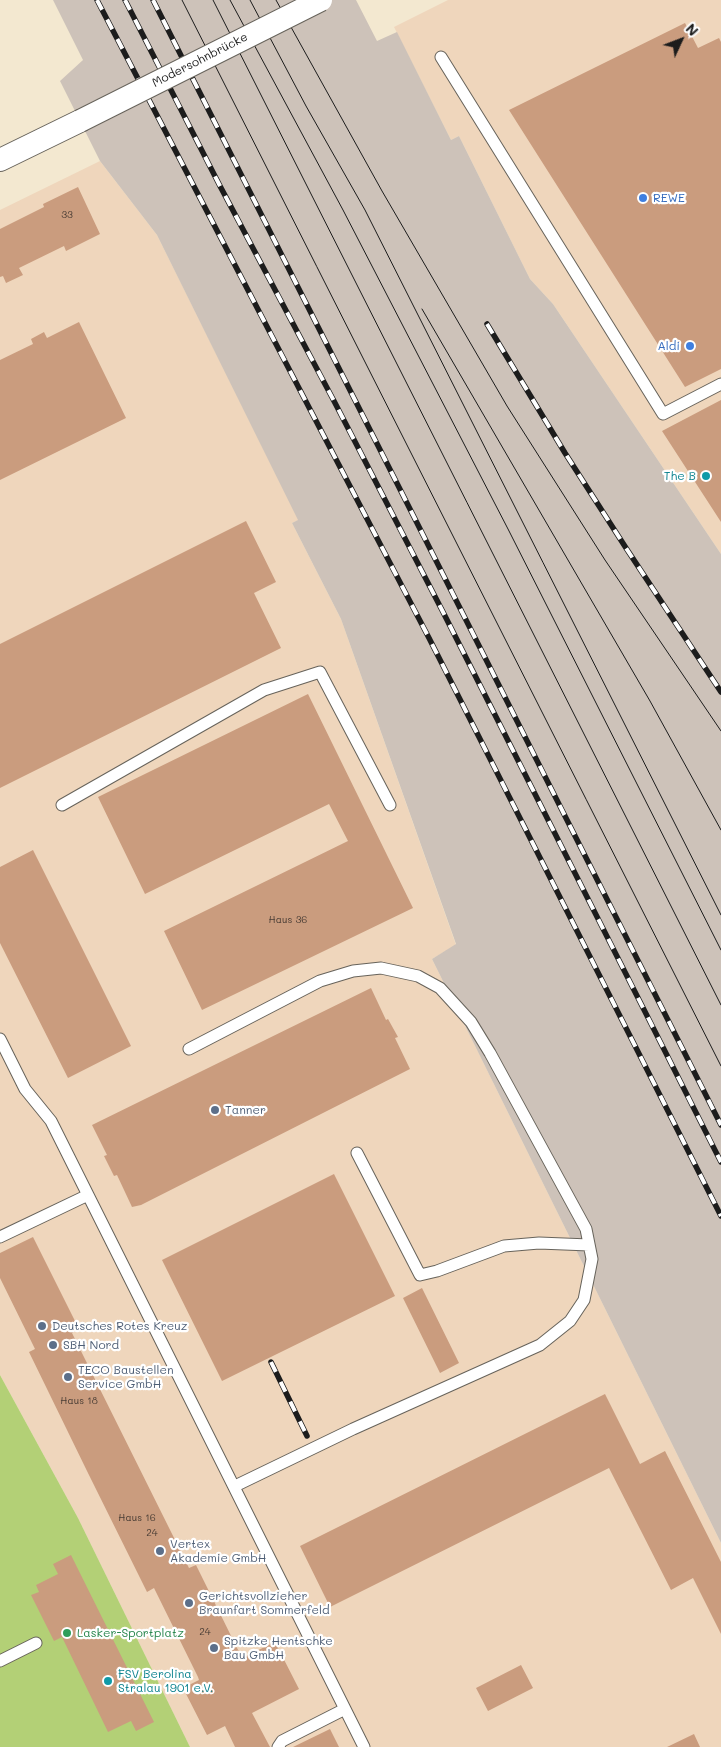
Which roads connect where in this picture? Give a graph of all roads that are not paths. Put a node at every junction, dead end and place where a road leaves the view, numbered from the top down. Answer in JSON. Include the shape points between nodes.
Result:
{"nodes":[{"id":1,"x":321,"y":0,"type":"edge"},
{"id":2,"x":441,"y":57,"type":"dead end"},
{"id":3,"x":0,"y":160,"type":"edge"},
{"id":4,"x":721,"y":384,"type":"edge"},
{"id":5,"x":62,"y":805,"type":"dead end"},
{"id":6,"x":390,"y":805,"type":"dead end"},
{"id":7,"x":0,"y":1039,"type":"edge"},
{"id":8,"x":189,"y":1049,"type":"dead end"},
{"id":9,"x":358,"y":1153,"type":"dead end"},
{"id":10,"x":88,"y":1195,"type":"junction"},
{"id":11,"x":0,"y":1237,"type":"edge"},
{"id":12,"x":589,"y":1245,"type":"junction"},
{"id":13,"x":235,"y":1486,"type":"junction"},
{"id":14,"x":36,"y":1642,"type":"dead end"},
{"id":15,"x":0,"y":1661,"type":"edge"},
{"id":16,"x":345,"y":1709,"type":"junction"},
{"id":17,"x":278,"y":1747,"type":"edge"},
{"id":18,"x":364,"y":1747,"type":"edge"}],
"edges":[{"from":1,"to":3,"type":"street","name":"Modersohnbrücke","bridge":true},
{"from":2,"to":4,"type":"lane","via":[[663,414]]},
{"from":5,"to":6,"type":"lane","via":[[264,690],[320,672]]},
{"from":7,"to":10,"type":"lane","via":[[25,1089],[51,1121]]},
{"from":8,"to":12,"type":"lane","via":[[320,981],[353,971],[381,968],[418,976],[440,988],[471,1022],[513,1092],[586,1229]]},
{"from":9,"to":12,"type":"lane","via":[[420,1275],[504,1246],[539,1243]]},
{"from":10,"to":11,"type":"lane"},
{"from":10,"to":13,"type":"lane"},
{"from":12,"to":13,"type":"lane","via":[[592,1259],[584,1300],[570,1321],[540,1346],[353,1429]]},
{"from":13,"to":16,"type":"lane"},
{"from":14,"to":15,"type":"lane"},
{"from":16,"to":17,"type":"lane","via":[[282,1740]]},
{"from":16,"to":18,"type":"lane"}]}
